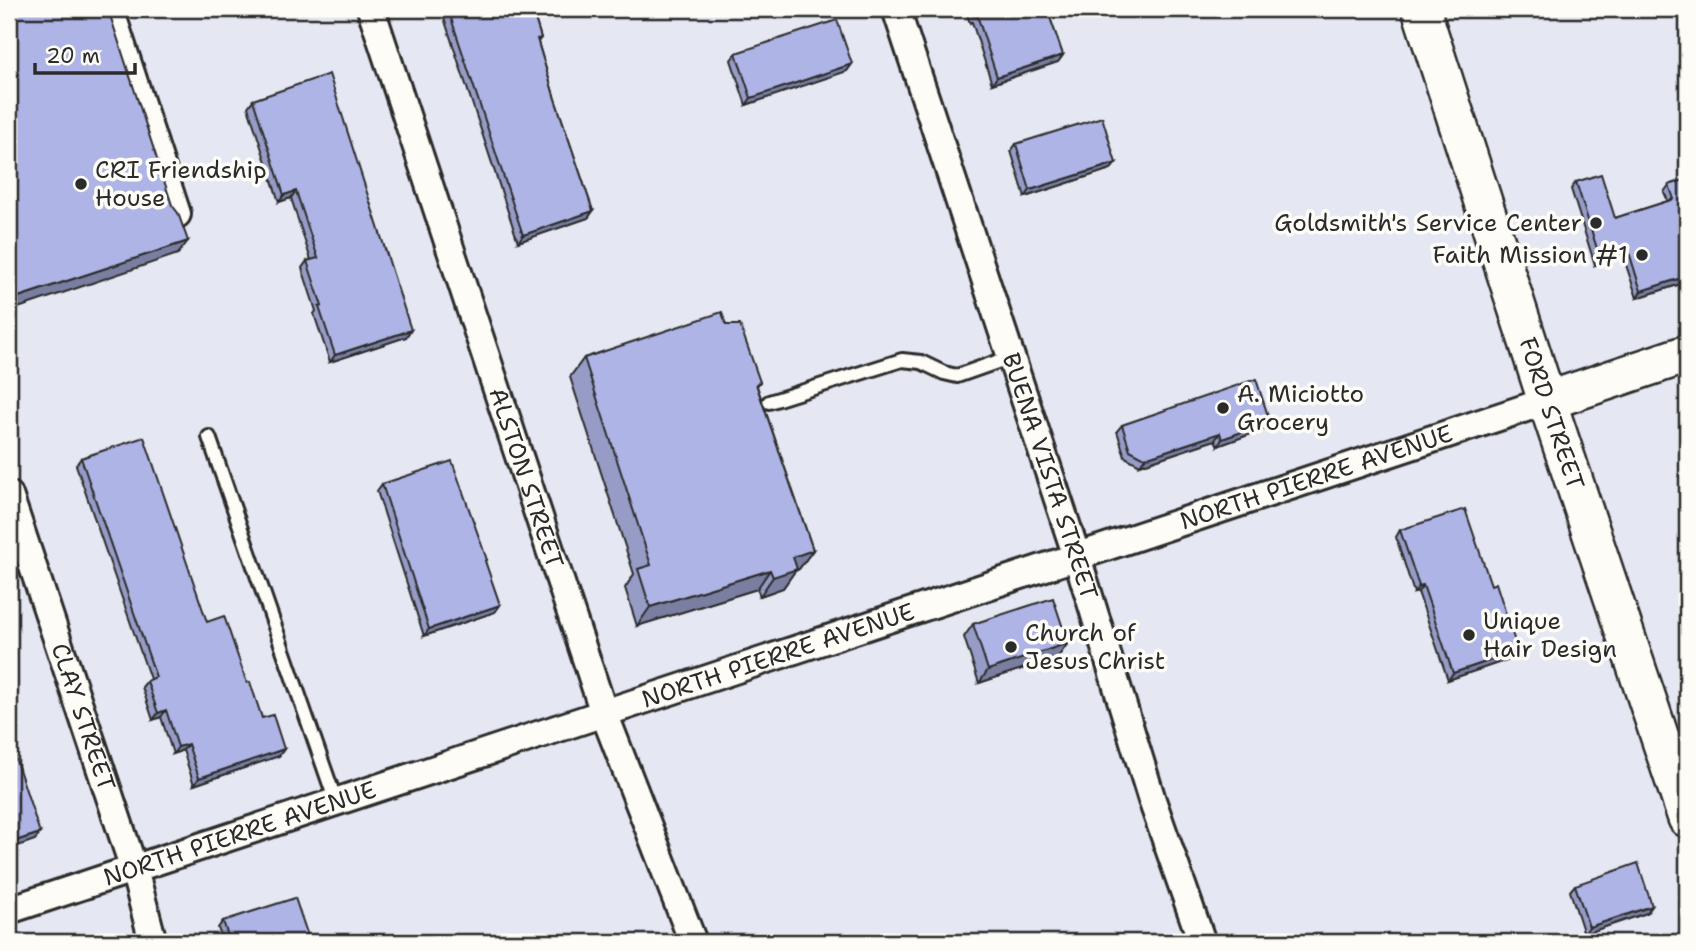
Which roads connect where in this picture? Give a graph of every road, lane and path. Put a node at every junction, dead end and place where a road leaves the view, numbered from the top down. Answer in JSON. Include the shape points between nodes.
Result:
{"nodes":[{"id":1,"x":110,"y":9,"type":"edge"},
{"id":2,"x":371,"y":9,"type":"edge"},
{"id":3,"x":896,"y":9,"type":"edge"},
{"id":4,"x":1421,"y":9,"type":"edge"},
{"id":5,"x":177,"y":214,"type":"edge"},
{"id":6,"x":1687,"y":354,"type":"edge"},
{"id":7,"x":1011,"y":357,"type":"junction"},
{"id":8,"x":1547,"y":401,"type":"junction"},
{"id":9,"x":769,"y":402,"type":"dead end"},
{"id":10,"x":209,"y":437,"type":"dead end"},
{"id":11,"x":9,"y":495,"type":"edge"},
{"id":12,"x":1077,"y":557,"type":"junction"},
{"id":13,"x":604,"y":713,"type":"junction"},
{"id":14,"x":336,"y":802,"type":"junction"},
{"id":15,"x":1687,"y":818,"type":"edge"},
{"id":16,"x":134,"y":869,"type":"junction"},
{"id":17,"x":9,"y":910,"type":"edge"},
{"id":18,"x":153,"y":942,"type":"edge"},
{"id":19,"x":693,"y":942,"type":"edge"},
{"id":20,"x":1202,"y":942,"type":"edge"}],
"edges":[{"from":1,"to":5,"type":"street"},
{"from":2,"to":13,"type":"street","name":"ALSTON STREET"},
{"from":3,"to":7,"type":"street","name":"BUENA VISTA STREET"},
{"from":4,"to":8,"type":"main road","name":"FORD STREET"},
{"from":6,"to":8,"type":"main road"},
{"from":7,"to":9,"type":"lane","via":[[957,376],[902,360]]},
{"from":7,"to":12,"type":"street","name":"BUENA VISTA STREET"},
{"from":8,"to":12,"type":"street","name":"NORTH PIERRE AVENUE"},
{"from":8,"to":15,"type":"main road","name":"FORD STREET"},
{"from":10,"to":14,"type":"lane"},
{"from":11,"to":16,"type":"street","name":"CLAY STREET"},
{"from":12,"to":13,"type":"street","name":"NORTH PIERRE AVENUE"},
{"from":12,"to":20,"type":"street","name":"BUENA VISTA STREET","via":[[1152,800]]},
{"from":13,"to":14,"type":"street","name":"NORTH PIERRE AVENUE"},
{"from":13,"to":19,"type":"street","name":"ALSTON STREET"},
{"from":14,"to":16,"type":"street","name":"NORTH PIERRE AVENUE"},
{"from":16,"to":17,"type":"street","name":"NORTH PIERRE AVENUE"},
{"from":16,"to":18,"type":"street","name":"CLAY STREET"}]}
